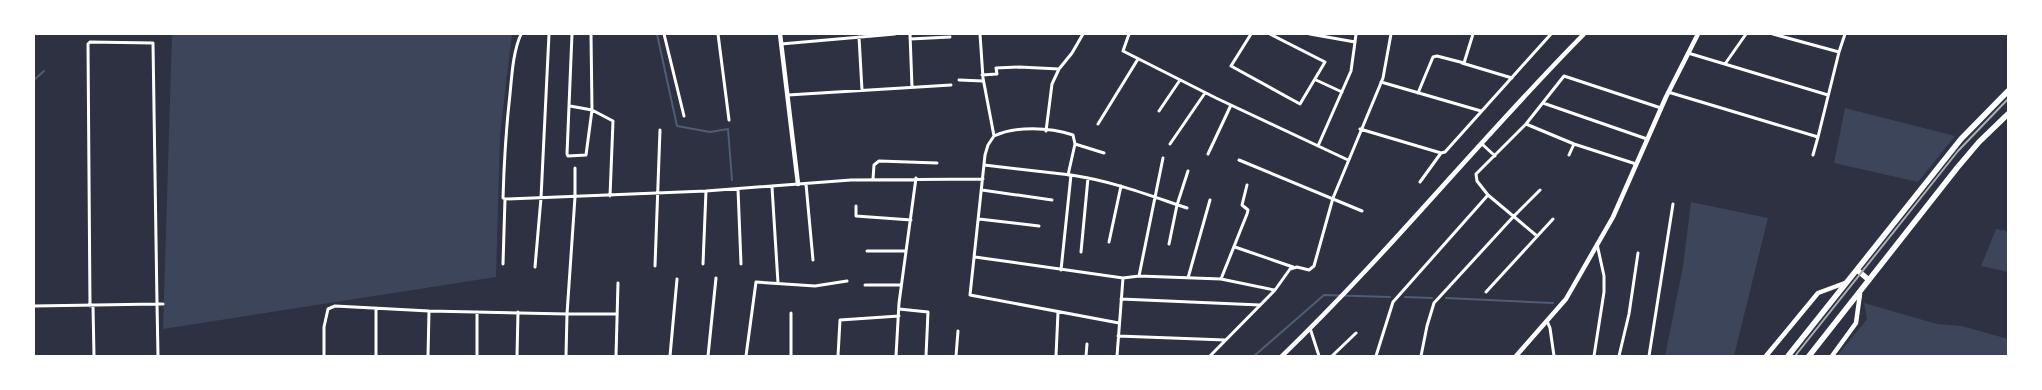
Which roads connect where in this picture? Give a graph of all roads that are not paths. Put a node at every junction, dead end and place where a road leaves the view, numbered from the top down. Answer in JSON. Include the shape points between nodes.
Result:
{"nodes":[{"id":1,"x":521,"y":34,"type":"edge"},
{"id":2,"x":549,"y":34,"type":"edge"},
{"id":3,"x":572,"y":34,"type":"edge"},
{"id":4,"x":590,"y":34,"type":"edge"},
{"id":5,"x":664,"y":34,"type":"edge"},
{"id":6,"x":718,"y":34,"type":"edge"},
{"id":7,"x":780,"y":34,"type":"edge"},
{"id":8,"x":895,"y":34,"type":"edge"},
{"id":9,"x":910,"y":34,"type":"edge"},
{"id":10,"x":980,"y":34,"type":"edge"},
{"id":11,"x":1083,"y":34,"type":"edge"},
{"id":12,"x":1129,"y":34,"type":"edge"},
{"id":13,"x":1251,"y":34,"type":"edge"},
{"id":14,"x":1270,"y":34,"type":"edge"},
{"id":15,"x":1310,"y":34,"type":"edge"},
{"id":16,"x":1356,"y":34,"type":"edge"},
{"id":17,"x":1391,"y":34,"type":"edge"},
{"id":18,"x":1473,"y":34,"type":"edge"},
{"id":19,"x":1549,"y":34,"type":"edge"},
{"id":20,"x":1584,"y":34,"type":"edge"},
{"id":21,"x":1698,"y":34,"type":"edge"},
{"id":22,"x":1746,"y":34,"type":"edge"},
{"id":23,"x":1773,"y":34,"type":"edge"},
{"id":24,"x":1845,"y":34,"type":"edge"},
{"id":25,"x":859,"y":37,"type":"junction"},
{"id":26,"x":950,"y":37,"type":"dead end"},
{"id":27,"x":910,"y":40,"type":"junction"},
{"id":28,"x":1355,"y":42,"type":"junction"},
{"id":29,"x":781,"y":44,"type":"junction"},
{"id":30,"x":1839,"y":52,"type":"junction"},
{"id":31,"x":1688,"y":53,"type":"junction"},
{"id":32,"x":1138,"y":59,"type":"junction"},
{"id":33,"x":1462,"y":63,"type":"junction"},
{"id":34,"x":1725,"y":64,"type":"junction"},
{"id":35,"x":1059,"y":69,"type":"junction"},
{"id":36,"x":982,"y":75,"type":"junction"},
{"id":37,"x":1512,"y":78,"type":"junction"},
{"id":38,"x":959,"y":80,"type":"dead end"},
{"id":39,"x":1180,"y":80,"type":"junction"},
{"id":40,"x":1316,"y":80,"type":"junction"},
{"id":41,"x":983,"y":81,"type":"junction"},
{"id":42,"x":1381,"y":82,"type":"junction"},
{"id":43,"x":951,"y":85,"type":"dead end"},
{"id":44,"x":912,"y":87,"type":"junction"},
{"id":45,"x":862,"y":90,"type":"junction"},
{"id":46,"x":2008,"y":91,"type":"edge"},
{"id":47,"x":1342,"y":92,"type":"junction"},
{"id":48,"x":1668,"y":92,"type":"junction"},
{"id":49,"x":1205,"y":93,"type":"junction"},
{"id":50,"x":1418,"y":93,"type":"junction"},
{"id":51,"x":1828,"y":95,"type":"junction"},
{"id":52,"x":787,"y":96,"type":"junction"},
{"id":53,"x":1543,"y":102,"type":"junction"},
{"id":54,"x":570,"y":106,"type":"junction"},
{"id":55,"x":1232,"y":106,"type":"junction"},
{"id":56,"x":1661,"y":108,"type":"junction"},
{"id":57,"x":592,"y":110,"type":"junction"},
{"id":58,"x":1159,"y":111,"type":"dead end"},
{"id":59,"x":1481,"y":111,"type":"junction"},
{"id":60,"x":2008,"y":114,"type":"edge"},
{"id":61,"x":684,"y":116,"type":"dead end"},
{"id":62,"x":729,"y":120,"type":"dead end"},
{"id":63,"x":1098,"y":124,"type":"dead end"},
{"id":64,"x":1526,"y":124,"type":"junction"},
{"id":65,"x":660,"y":130,"type":"dead end"},
{"id":66,"x":1360,"y":130,"type":"junction"},
{"id":67,"x":1046,"y":131,"type":"junction"},
{"id":68,"x":994,"y":136,"type":"junction"},
{"id":69,"x":1818,"y":137,"type":"junction"},
{"id":70,"x":1647,"y":138,"type":"junction"},
{"id":71,"x":1075,"y":144,"type":"junction"},
{"id":72,"x":1170,"y":144,"type":"dead end"},
{"id":73,"x":1482,"y":144,"type":"junction"},
{"id":74,"x":1574,"y":144,"type":"junction"},
{"id":75,"x":1318,"y":146,"type":"junction"},
{"id":76,"x":1104,"y":153,"type":"dead end"},
{"id":77,"x":1441,"y":153,"type":"junction"},
{"id":78,"x":1208,"y":154,"type":"dead end"},
{"id":79,"x":1569,"y":155,"type":"dead end"},
{"id":80,"x":1813,"y":155,"type":"dead end"},
{"id":81,"x":1494,"y":156,"type":"junction"},
{"id":82,"x":1164,"y":158,"type":"dead end"},
{"id":83,"x":1239,"y":160,"type":"dead end"},
{"id":84,"x":1348,"y":160,"type":"junction"},
{"id":85,"x":937,"y":163,"type":"dead end"},
{"id":86,"x":1636,"y":164,"type":"junction"},
{"id":87,"x":984,"y":165,"type":"junction"},
{"id":88,"x":575,"y":168,"type":"dead end"},
{"id":89,"x":1188,"y":171,"type":"dead end"},
{"id":90,"x":1069,"y":175,"type":"junction"},
{"id":91,"x":916,"y":178,"type":"junction"},
{"id":92,"x":1088,"y":178,"type":"junction"},
{"id":93,"x":873,"y":179,"type":"junction"},
{"id":94,"x":984,"y":179,"type":"junction"},
{"id":95,"x":1420,"y":182,"type":"dead end"},
{"id":96,"x":798,"y":184,"type":"junction"},
{"id":97,"x":806,"y":184,"type":"junction"},
{"id":98,"x":1247,"y":185,"type":"dead end"},
{"id":99,"x":772,"y":186,"type":"junction"},
{"id":100,"x":1121,"y":186,"type":"junction"},
{"id":101,"x":738,"y":189,"type":"junction"},
{"id":102,"x":982,"y":190,"type":"junction"},
{"id":103,"x":1540,"y":190,"type":"dead end"},
{"id":104,"x":706,"y":191,"type":"junction"},
{"id":105,"x":658,"y":193,"type":"junction"},
{"id":106,"x":1488,"y":195,"type":"junction"},
{"id":107,"x":610,"y":196,"type":"junction"},
{"id":108,"x":1155,"y":196,"type":"junction"},
{"id":109,"x":575,"y":197,"type":"junction"},
{"id":110,"x":541,"y":198,"type":"junction"},
{"id":111,"x":1333,"y":198,"type":"junction"},
{"id":112,"x":505,"y":199,"type":"junction"},
{"id":113,"x":1052,"y":200,"type":"dead end"},
{"id":114,"x":1210,"y":200,"type":"dead end"},
{"id":115,"x":1672,"y":204,"type":"dead end"},
{"id":116,"x":1178,"y":205,"type":"junction"},
{"id":117,"x":856,"y":206,"type":"dead end"},
{"id":118,"x":1187,"y":208,"type":"dead end"},
{"id":119,"x":1362,"y":211,"type":"dead end"},
{"id":120,"x":1513,"y":217,"type":"junction"},
{"id":121,"x":979,"y":219,"type":"junction"},
{"id":122,"x":1552,"y":219,"type":"dead end"},
{"id":123,"x":911,"y":220,"type":"junction"},
{"id":124,"x":1039,"y":226,"type":"dead end"},
{"id":125,"x":1536,"y":236,"type":"junction"},
{"id":126,"x":1109,"y":242,"type":"dead end"},
{"id":127,"x":1169,"y":244,"type":"dead end"},
{"id":128,"x":1597,"y":244,"type":"junction"},
{"id":129,"x":1235,"y":247,"type":"junction"},
{"id":130,"x":867,"y":251,"type":"dead end"},
{"id":131,"x":906,"y":251,"type":"junction"},
{"id":132,"x":1081,"y":252,"type":"dead end"},
{"id":133,"x":1638,"y":253,"type":"dead end"},
{"id":134,"x":975,"y":257,"type":"junction"},
{"id":135,"x":813,"y":260,"type":"dead end"},
{"id":136,"x":503,"y":264,"type":"dead end"},
{"id":137,"x":703,"y":264,"type":"dead end"},
{"id":138,"x":742,"y":264,"type":"dead end"},
{"id":139,"x":655,"y":266,"type":"dead end"},
{"id":140,"x":535,"y":267,"type":"dead end"},
{"id":141,"x":1294,"y":267,"type":"junction"},
{"id":142,"x":1061,"y":270,"type":"junction"},
{"id":143,"x":1857,"y":270,"type":"junction"},
{"id":144,"x":1139,"y":276,"type":"junction"},
{"id":145,"x":716,"y":278,"type":"dead end"},
{"id":146,"x":1123,"y":278,"type":"junction"},
{"id":147,"x":1188,"y":278,"type":"junction"},
{"id":148,"x":677,"y":279,"type":"dead end"},
{"id":149,"x":1222,"y":280,"type":"junction"},
{"id":150,"x":1869,"y":280,"type":"junction"},
{"id":151,"x":847,"y":281,"type":"dead end"},
{"id":152,"x":618,"y":282,"type":"dead end"},
{"id":153,"x":1848,"y":282,"type":"junction"},
{"id":154,"x":778,"y":283,"type":"junction"},
{"id":155,"x":865,"y":285,"type":"dead end"},
{"id":156,"x":901,"y":286,"type":"junction"},
{"id":157,"x":1275,"y":290,"type":"junction"},
{"id":158,"x":1486,"y":292,"type":"dead end"},
{"id":159,"x":1860,"y":292,"type":"junction"},
{"id":160,"x":1121,"y":298,"type":"junction"},
{"id":161,"x":157,"y":304,"type":"junction"},
{"id":162,"x":163,"y":304,"type":"dead end"},
{"id":163,"x":1261,"y":305,"type":"junction"},
{"id":164,"x":34,"y":306,"type":"edge"},
{"id":165,"x":92,"y":306,"type":"junction"},
{"id":166,"x":376,"y":308,"type":"junction"},
{"id":167,"x":899,"y":309,"type":"junction"},
{"id":168,"x":429,"y":311,"type":"junction"},
{"id":169,"x":477,"y":312,"type":"junction"},
{"id":170,"x":518,"y":312,"type":"junction"},
{"id":171,"x":1058,"y":312,"type":"junction"},
{"id":172,"x":791,"y":313,"type":"dead end"},
{"id":173,"x":567,"y":314,"type":"junction"},
{"id":174,"x":617,"y":314,"type":"junction"},
{"id":175,"x":899,"y":316,"type":"junction"},
{"id":176,"x":1547,"y":321,"type":"junction"},
{"id":177,"x":1119,"y":323,"type":"junction"},
{"id":178,"x":1309,"y":328,"type":"junction"},
{"id":179,"x":958,"y":331,"type":"dead end"},
{"id":180,"x":1356,"y":333,"type":"dead end"},
{"id":181,"x":1118,"y":336,"type":"junction"},
{"id":182,"x":1226,"y":340,"type":"junction"},
{"id":183,"x":1087,"y":344,"type":"dead end"},
{"id":184,"x":94,"y":356,"type":"edge"},
{"id":185,"x":158,"y":356,"type":"edge"},
{"id":186,"x":324,"y":356,"type":"edge"},
{"id":187,"x":376,"y":356,"type":"edge"},
{"id":188,"x":428,"y":356,"type":"edge"},
{"id":189,"x":478,"y":356,"type":"edge"},
{"id":190,"x":517,"y":356,"type":"edge"},
{"id":191,"x":566,"y":356,"type":"edge"},
{"id":192,"x":616,"y":356,"type":"edge"},
{"id":193,"x":670,"y":356,"type":"edge"},
{"id":194,"x":708,"y":356,"type":"edge"},
{"id":195,"x":746,"y":356,"type":"edge"},
{"id":196,"x":790,"y":356,"type":"edge"},
{"id":197,"x":838,"y":356,"type":"edge"},
{"id":198,"x":896,"y":356,"type":"edge"},
{"id":199,"x":926,"y":356,"type":"edge"},
{"id":200,"x":956,"y":356,"type":"edge"},
{"id":201,"x":1056,"y":356,"type":"edge"},
{"id":202,"x":1086,"y":356,"type":"edge"},
{"id":203,"x":1117,"y":356,"type":"edge"},
{"id":204,"x":1210,"y":356,"type":"edge"},
{"id":205,"x":1282,"y":356,"type":"edge"},
{"id":206,"x":1319,"y":356,"type":"edge"},
{"id":207,"x":1332,"y":356,"type":"edge"},
{"id":208,"x":1376,"y":356,"type":"edge"},
{"id":209,"x":1421,"y":356,"type":"edge"},
{"id":210,"x":1516,"y":356,"type":"edge"},
{"id":211,"x":1554,"y":356,"type":"edge"},
{"id":212,"x":1594,"y":356,"type":"edge"},
{"id":213,"x":1618,"y":356,"type":"edge"},
{"id":214,"x":1649,"y":356,"type":"edge"},
{"id":215,"x":1766,"y":356,"type":"edge"},
{"id":216,"x":1788,"y":356,"type":"edge"},
{"id":217,"x":1809,"y":356,"type":"edge"},
{"id":218,"x":1832,"y":356,"type":"edge"}],
"edges":[{"from":1,"to":112,"type":"street","via":[[508,106],[502,198]]},
{"from":2,"to":110,"type":"street"},
{"from":3,"to":54,"type":"street"},
{"from":4,"to":57,"type":"street"},
{"from":5,"to":61,"type":"street"},
{"from":6,"to":62,"type":"street"},
{"from":7,"to":29,"type":"street"},
{"from":8,"to":25,"type":"street"},
{"from":9,"to":27,"type":"street"},
{"from":10,"to":36,"type":"street"},
{"from":11,"to":35,"type":"street"},
{"from":12,"to":32,"type":"street","via":[[1123,51]]},
{"from":13,"to":40,"type":"street","via":[[1232,66],[1298,104]]},
{"from":14,"to":40,"type":"street","via":[[1326,62]]},
{"from":15,"to":28,"type":"street"},
{"from":16,"to":28,"type":"street"},
{"from":17,"to":42,"type":"street"},
{"from":18,"to":33,"type":"street"},
{"from":19,"to":37,"type":"street"},
{"from":20,"to":73,"type":"street"},
{"from":21,"to":31,"type":"street"},
{"from":22,"to":34,"type":"street"},
{"from":23,"to":30,"type":"street"},
{"from":24,"to":30,"type":"street"},
{"from":25,"to":29,"type":"street"},
{"from":25,"to":45,"type":"street"},
{"from":26,"to":27,"type":"street"},
{"from":27,"to":44,"type":"street"},
{"from":28,"to":47,"type":"street","via":[[1351,71]]},
{"from":29,"to":52,"type":"street"},
{"from":30,"to":51,"type":"street"},
{"from":31,"to":34,"type":"street"},
{"from":31,"to":48,"type":"street"},
{"from":32,"to":39,"type":"street"},
{"from":32,"to":63,"type":"street"},
{"from":33,"to":37,"type":"street"},
{"from":33,"to":50,"type":"street","via":[[1433,57]]},
{"from":34,"to":51,"type":"street"},
{"from":35,"to":36,"type":"street","via":[[996,68],[997,74]]},
{"from":35,"to":67,"type":"street","via":[[1052,84]]},
{"from":36,"to":41,"type":"street"},
{"from":37,"to":59,"type":"street"},
{"from":38,"to":41,"type":"street"},
{"from":39,"to":49,"type":"street"},
{"from":39,"to":58,"type":"street"},
{"from":40,"to":47,"type":"street"},
{"from":41,"to":68,"type":"street"},
{"from":42,"to":50,"type":"street"},
{"from":42,"to":66,"type":"street"},
{"from":43,"to":44,"type":"street"},
{"from":44,"to":45,"type":"street"},
{"from":45,"to":52,"type":"street"},
{"from":46,"to":143,"type":"highway","via":[[1961,140]]},
{"from":47,"to":75,"type":"street"},
{"from":48,"to":56,"type":"street"},
{"from":48,"to":69,"type":"street"},
{"from":49,"to":55,"type":"street"},
{"from":49,"to":72,"type":"street"},
{"from":50,"to":59,"type":"street"},
{"from":51,"to":69,"type":"street"},
{"from":52,"to":96,"type":"street"},
{"from":53,"to":56,"type":"street","via":[[1564,76]]},
{"from":53,"to":64,"type":"street"},
{"from":53,"to":70,"type":"street"},
{"from":54,"to":57,"type":"street"},
{"from":54,"to":57,"type":"street","via":[[568,156],[586,155]]},
{"from":55,"to":75,"type":"street"},
{"from":55,"to":78,"type":"street"},
{"from":56,"to":70,"type":"street"},
{"from":57,"to":107,"type":"street","via":[[613,121]]},
{"from":59,"to":77,"type":"street","via":[[1446,152]]},
{"from":60,"to":150,"type":"highway","via":[[1957,168]]},
{"from":64,"to":74,"type":"street"},
{"from":64,"to":81,"type":"street"},
{"from":65,"to":105,"type":"street"},
{"from":66,"to":77,"type":"street"},
{"from":66,"to":84,"type":"street"},
{"from":67,"to":68,"type":"street","via":[[1007,130]]},
{"from":67,"to":71,"type":"street","via":[[1073,136]]},
{"from":68,"to":87,"type":"street","via":[[988,145]]},
{"from":69,"to":80,"type":"street"},
{"from":70,"to":86,"type":"street"},
{"from":71,"to":76,"type":"street"},
{"from":71,"to":90,"type":"street"},
{"from":73,"to":81,"type":"street"},
{"from":73,"to":178,"type":"street"},
{"from":74,"to":79,"type":"street"},
{"from":74,"to":86,"type":"street"},
{"from":75,"to":84,"type":"street"},
{"from":77,"to":95,"type":"street"},
{"from":81,"to":106,"type":"street","via":[[1476,177]]},
{"from":82,"to":108,"type":"street"},
{"from":83,"to":111,"type":"street"},
{"from":84,"to":111,"type":"street"},
{"from":85,"to":93,"type":"street","via":[[879,161],[874,165]]},
{"from":86,"to":128,"type":"street"},
{"from":87,"to":90,"type":"street"},
{"from":87,"to":94,"type":"street"},
{"from":88,"to":109,"type":"street"},
{"from":89,"to":116,"type":"street"},
{"from":90,"to":92,"type":"street"},
{"from":90,"to":142,"type":"street"},
{"from":91,"to":93,"type":"street"},
{"from":91,"to":94,"type":"street"},
{"from":91,"to":123,"type":"street"},
{"from":92,"to":100,"type":"street"},
{"from":92,"to":132,"type":"street"},
{"from":93,"to":97,"type":"street"},
{"from":94,"to":102,"type":"street"},
{"from":96,"to":97,"type":"street"},
{"from":96,"to":99,"type":"street"},
{"from":97,"to":135,"type":"street"},
{"from":98,"to":129,"type":"street","via":[[1242,205],[1248,210]]},
{"from":99,"to":101,"type":"street"},
{"from":99,"to":154,"type":"street"},
{"from":100,"to":108,"type":"street"},
{"from":100,"to":126,"type":"street"},
{"from":101,"to":104,"type":"street"},
{"from":101,"to":138,"type":"street"},
{"from":102,"to":113,"type":"street"},
{"from":102,"to":121,"type":"street"},
{"from":103,"to":120,"type":"street"},
{"from":104,"to":105,"type":"street"},
{"from":104,"to":137,"type":"street"},
{"from":105,"to":107,"type":"street"},
{"from":105,"to":139,"type":"street"},
{"from":106,"to":120,"type":"street"},
{"from":106,"to":208,"type":"street","via":[[1393,302]]},
{"from":107,"to":109,"type":"street"},
{"from":108,"to":116,"type":"street"},
{"from":108,"to":144,"type":"street"},
{"from":109,"to":110,"type":"street"},
{"from":109,"to":173,"type":"street"},
{"from":110,"to":112,"type":"street"},
{"from":110,"to":140,"type":"street"},
{"from":111,"to":119,"type":"street"},
{"from":111,"to":141,"type":"street","via":[[1314,266],[1309,270]]},
{"from":112,"to":136,"type":"street"},
{"from":114,"to":147,"type":"street"},
{"from":115,"to":214,"type":"street"},
{"from":116,"to":118,"type":"street"},
{"from":116,"to":127,"type":"street"},
{"from":117,"to":123,"type":"street","via":[[856,216]]},
{"from":120,"to":125,"type":"street"},
{"from":120,"to":209,"type":"street","via":[[1434,303]]},
{"from":121,"to":124,"type":"street"},
{"from":121,"to":134,"type":"street"},
{"from":122,"to":125,"type":"street"},
{"from":123,"to":131,"type":"street"},
{"from":125,"to":158,"type":"street"},
{"from":128,"to":176,"type":"street","via":[[1566,299]]},
{"from":128,"to":212,"type":"street","via":[[1604,284]]},
{"from":129,"to":141,"type":"street"},
{"from":129,"to":149,"type":"street"},
{"from":130,"to":131,"type":"street"},
{"from":131,"to":156,"type":"street"},
{"from":133,"to":213,"type":"street","via":[[1629,314]]},
{"from":134,"to":142,"type":"street"},
{"from":134,"to":171,"type":"street","via":[[972,296]]},
{"from":141,"to":157,"type":"street"},
{"from":142,"to":146,"type":"street"},
{"from":143,"to":150,"type":"highway"},
{"from":143,"to":153,"type":"highway"},
{"from":144,"to":146,"type":"street"},
{"from":144,"to":147,"type":"street"},
{"from":145,"to":194,"type":"street"},
{"from":146,"to":160,"type":"street"},
{"from":147,"to":149,"type":"street"},
{"from":148,"to":193,"type":"street"},
{"from":149,"to":157,"type":"street"},
{"from":150,"to":159,"type":"highway"},
{"from":151,"to":154,"type":"street","via":[[815,286]]},
{"from":152,"to":174,"type":"street"},
{"from":153,"to":215,"type":"street","via":[[1818,294]]},
{"from":153,"to":216,"type":"highway"},
{"from":154,"to":195,"type":"street","via":[[755,283]]},
{"from":155,"to":156,"type":"street"},
{"from":156,"to":167,"type":"street"},
{"from":157,"to":163,"type":"street"},
{"from":159,"to":217,"type":"highway"},
{"from":159,"to":218,"type":"street","via":[[1856,324]]},
{"from":160,"to":163,"type":"street"},
{"from":160,"to":177,"type":"street"},
{"from":161,"to":162,"type":"street"},
{"from":161,"to":165,"type":"street"},
{"from":161,"to":165,"type":"street","via":[[154,44],[90,42]]},
{"from":161,"to":185,"type":"street"},
{"from":163,"to":182,"type":"street"},
{"from":164,"to":165,"type":"street"},
{"from":165,"to":184,"type":"street"},
{"from":166,"to":168,"type":"street"},
{"from":166,"to":186,"type":"street","via":[[335,306],[328,310],[324,327]]},
{"from":166,"to":187,"type":"street"},
{"from":167,"to":175,"type":"street"},
{"from":167,"to":199,"type":"street","via":[[928,312]]},
{"from":168,"to":169,"type":"street"},
{"from":168,"to":188,"type":"street"},
{"from":169,"to":170,"type":"street"},
{"from":169,"to":189,"type":"street"},
{"from":170,"to":173,"type":"street"},
{"from":170,"to":190,"type":"street"},
{"from":171,"to":177,"type":"street"},
{"from":171,"to":201,"type":"street"},
{"from":172,"to":196,"type":"street"},
{"from":173,"to":174,"type":"street"},
{"from":173,"to":191,"type":"street"},
{"from":174,"to":192,"type":"street"},
{"from":175,"to":197,"type":"street","via":[[840,320]]},
{"from":175,"to":198,"type":"street"},
{"from":176,"to":210,"type":"street"},
{"from":176,"to":211,"type":"street"},
{"from":177,"to":181,"type":"street"},
{"from":178,"to":205,"type":"street"},
{"from":178,"to":206,"type":"street"},
{"from":179,"to":200,"type":"street"},
{"from":180,"to":207,"type":"street"},
{"from":181,"to":182,"type":"street"},
{"from":181,"to":203,"type":"street"},
{"from":182,"to":204,"type":"street"},
{"from":183,"to":202,"type":"street"}]}
